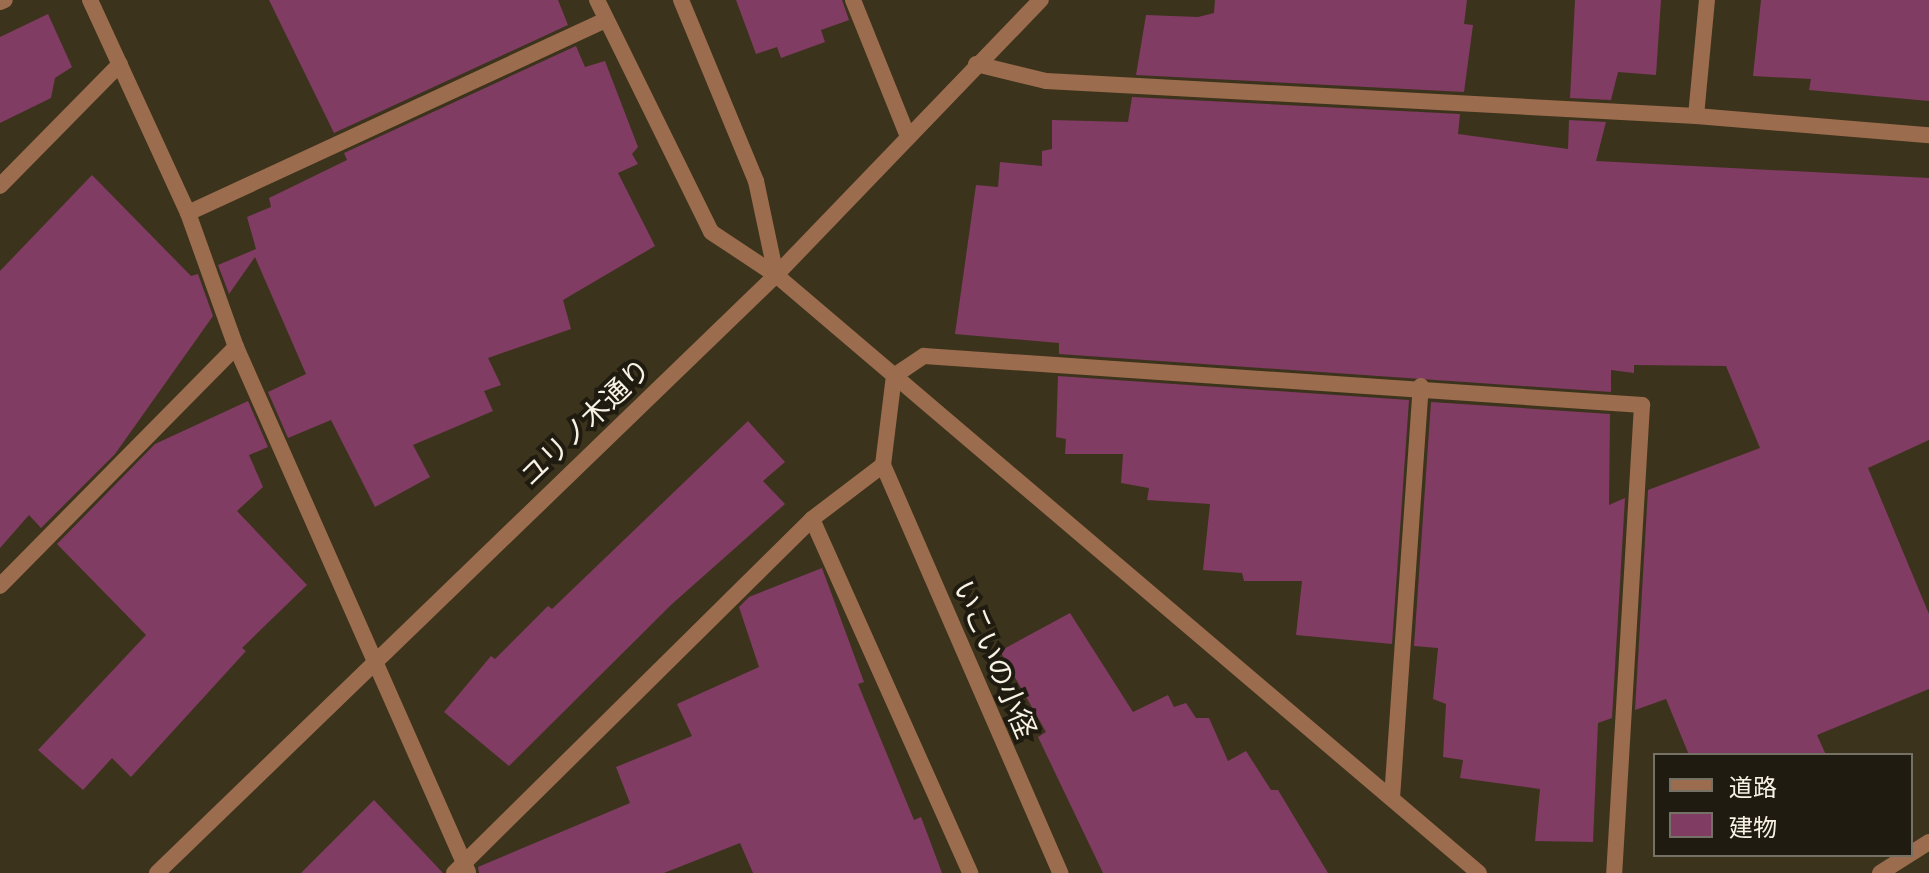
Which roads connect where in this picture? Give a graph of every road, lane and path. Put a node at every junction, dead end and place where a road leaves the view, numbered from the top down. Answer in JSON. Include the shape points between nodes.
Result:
{"nodes":[{"id":1,"x":90,"y":0,"type":"edge"},
{"id":2,"x":597,"y":0,"type":"edge"},
{"id":3,"x":681,"y":0,"type":"edge"},
{"id":4,"x":853,"y":0,"type":"edge"},
{"id":5,"x":1041,"y":0,"type":"edge"},
{"id":6,"x":1707,"y":0,"type":"edge"},
{"id":7,"x":606,"y":20,"type":"junction"},
{"id":8,"x":120,"y":64,"type":"junction"},
{"id":9,"x":976,"y":64,"type":"junction"},
{"id":10,"x":1696,"y":116,"type":"junction"},
{"id":11,"x":907,"y":134,"type":"junction"},
{"id":12,"x":1929,"y":135,"type":"edge"},
{"id":13,"x":0,"y":186,"type":"edge"},
{"id":14,"x":188,"y":213,"type":"junction"},
{"id":15,"x":776,"y":275,"type":"junction"},
{"id":16,"x":236,"y":347,"type":"junction"},
{"id":17,"x":894,"y":376,"type":"junction"},
{"id":18,"x":1421,"y":386,"type":"junction"},
{"id":19,"x":883,"y":465,"type":"junction"},
{"id":20,"x":812,"y":519,"type":"junction"},
{"id":21,"x":0,"y":586,"type":"edge"},
{"id":22,"x":377,"y":658,"type":"junction"},
{"id":23,"x":1392,"y":798,"type":"junction"},
{"id":24,"x":1905,"y":857,"type":"edge"},
{"id":25,"x":462,"y":869,"type":"edge"},
{"id":26,"x":157,"y":873,"type":"edge"},
{"id":27,"x":970,"y":873,"type":"edge"},
{"id":28,"x":1060,"y":873,"type":"edge"},
{"id":29,"x":1479,"y":873,"type":"edge"},
{"id":30,"x":1614,"y":873,"type":"edge"},
{"id":31,"x":1880,"y":873,"type":"edge"}],
"edges":[{"from":1,"to":8,"type":"street"},
{"from":2,"to":7,"type":"street"},
{"from":3,"to":15,"type":"street","via":[[756,181]]},
{"from":4,"to":11,"type":"street"},
{"from":5,"to":9,"type":"street","name":"ユリノ木通り"},
{"from":6,"to":10,"type":"street"},
{"from":7,"to":14,"type":"street"},
{"from":7,"to":15,"type":"street","via":[[711,232]]},
{"from":8,"to":13,"type":"street"},
{"from":8,"to":14,"type":"street"},
{"from":9,"to":10,"type":"street","via":[[1046,81]]},
{"from":9,"to":11,"type":"street","name":"ユリノ木通り"},
{"from":10,"to":12,"type":"street"},
{"from":11,"to":15,"type":"street","name":"ユリノ木通り"},
{"from":14,"to":16,"type":"street"},
{"from":15,"to":17,"type":"street"},
{"from":15,"to":22,"type":"street","name":"ユリノ木通り"},
{"from":16,"to":21,"type":"street"},
{"from":16,"to":22,"type":"street"},
{"from":17,"to":18,"type":"street","via":[[924,356]]},
{"from":17,"to":19,"type":"street"},
{"from":17,"to":23,"type":"street"},
{"from":18,"to":23,"type":"street"},
{"from":18,"to":30,"type":"street","via":[[1642,405]]},
{"from":19,"to":20,"type":"street"},
{"from":19,"to":28,"type":"street","name":"いこいの小径"},
{"from":20,"to":25,"type":"street"},
{"from":20,"to":27,"type":"street"},
{"from":22,"to":25,"type":"street"},
{"from":22,"to":26,"type":"street","name":"ユリノ木通り"},
{"from":23,"to":29,"type":"street"},
{"from":24,"to":31,"type":"street"}]}
